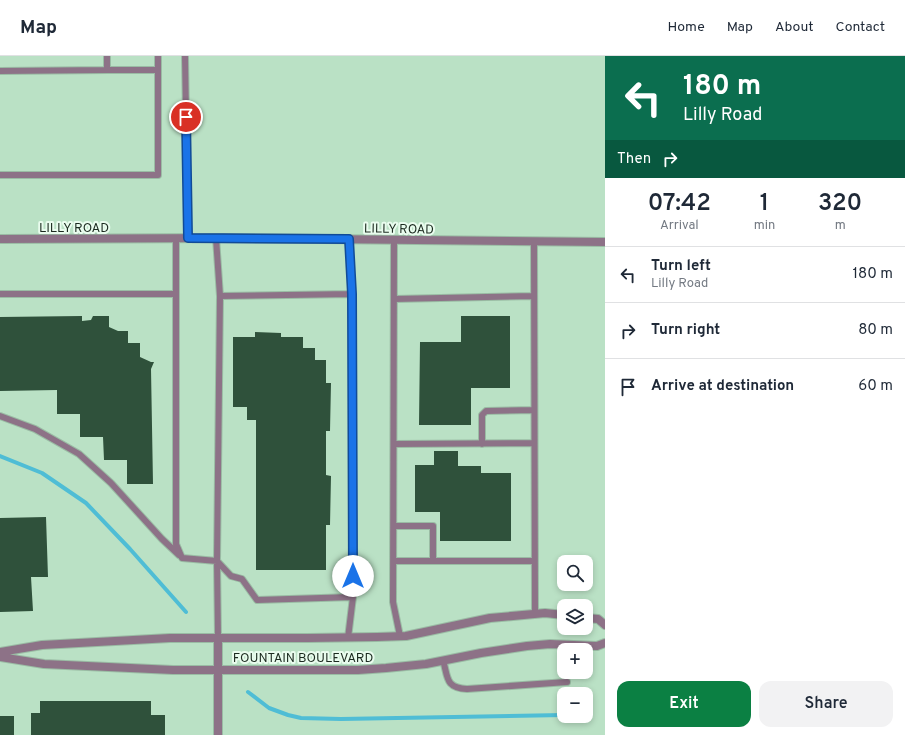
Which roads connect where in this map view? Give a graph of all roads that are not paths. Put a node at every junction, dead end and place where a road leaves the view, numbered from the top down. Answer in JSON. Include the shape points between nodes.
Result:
{"nodes":[{"id":1,"x":108,"y":56,"type":"edge"},
{"id":2,"x":158,"y":56,"type":"edge"},
{"id":3,"x":185,"y":56,"type":"edge"},
{"id":4,"x":108,"y":70,"type":"junction"},
{"id":5,"x":158,"y":70,"type":"junction"},
{"id":6,"x":0,"y":71,"type":"edge"},
{"id":7,"x":0,"y":175,"type":"edge"},
{"id":8,"x":176,"y":238,"type":"junction"},
{"id":9,"x":188,"y":238,"type":"junction"},
{"id":10,"x":216,"y":238,"type":"junction"},
{"id":11,"x":0,"y":239,"type":"edge"},
{"id":12,"x":349,"y":239,"type":"junction"},
{"id":13,"x":394,"y":240,"type":"junction"},
{"id":14,"x":534,"y":241,"type":"junction"},
{"id":15,"x":605,"y":242,"type":"edge"},
{"id":16,"x":0,"y":294,"type":"edge"},
{"id":17,"x":176,"y":294,"type":"junction"},
{"id":18,"x":352,"y":294,"type":"junction"},
{"id":19,"x":220,"y":296,"type":"junction"},
{"id":20,"x":534,"y":296,"type":"junction"},
{"id":21,"x":394,"y":299,"type":"junction"},
{"id":22,"x":534,"y":410,"type":"junction"},
{"id":23,"x":0,"y":416,"type":"edge"},
{"id":24,"x":534,"y":443,"type":"junction"},
{"id":25,"x":394,"y":444,"type":"junction"},
{"id":26,"x":482,"y":444,"type":"junction"},
{"id":27,"x":394,"y":526,"type":"junction"},
{"id":28,"x":182,"y":558,"type":"junction"},
{"id":29,"x":217,"y":561,"type":"junction"},
{"id":30,"x":433,"y":561,"type":"junction"},
{"id":31,"x":534,"y":561,"type":"junction"},
{"id":32,"x":394,"y":562,"type":"junction"},
{"id":33,"x":353,"y":597,"type":"junction"},
{"id":34,"x":534,"y":614,"type":"junction"},
{"id":35,"x":557,"y":614,"type":"edge"},
{"id":36,"x":593,"y":619,"type":"edge"},
{"id":37,"x":605,"y":625,"type":"edge"},
{"id":38,"x":400,"y":636,"type":"junction"},
{"id":39,"x":218,"y":638,"type":"junction"},
{"id":40,"x":348,"y":638,"type":"junction"},
{"id":41,"x":605,"y":643,"type":"edge"},
{"id":42,"x":0,"y":652,"type":"edge"},
{"id":43,"x":0,"y":657,"type":"edge"},
{"id":44,"x":443,"y":660,"type":"junction"},
{"id":45,"x":218,"y":670,"type":"junction"},
{"id":46,"x":567,"y":682,"type":"dead end"},
{"id":47,"x":218,"y":735,"type":"edge"}],
"edges":[{"from":1,"to":4,"type":"lane"},
{"from":2,"to":5,"type":"lane"},
{"from":3,"to":9,"type":"lane"},
{"from":4,"to":5,"type":"lane"},
{"from":4,"to":6,"type":"lane"},
{"from":5,"to":7,"type":"lane","via":[[158,175]]},
{"from":8,"to":9,"type":"street","name":"LILLY ROAD"},
{"from":8,"to":11,"type":"street","name":"LILLY ROAD"},
{"from":8,"to":17,"type":"lane"},
{"from":9,"to":10,"type":"street","name":"LILLY ROAD"},
{"from":10,"to":12,"type":"street","name":"LILLY ROAD"},
{"from":10,"to":19,"type":"lane"},
{"from":12,"to":13,"type":"street","name":"LILLY ROAD"},
{"from":12,"to":18,"type":"lane"},
{"from":13,"to":14,"type":"street","name":"LILLY ROAD"},
{"from":13,"to":21,"type":"lane"},
{"from":14,"to":15,"type":"street","name":"LILLY ROAD"},
{"from":14,"to":20,"type":"lane"},
{"from":16,"to":17,"type":"lane"},
{"from":17,"to":28,"type":"lane","via":[[176,544]]},
{"from":18,"to":19,"type":"lane"},
{"from":18,"to":33,"type":"lane"},
{"from":19,"to":29,"type":"lane"},
{"from":20,"to":21,"type":"lane"},
{"from":20,"to":22,"type":"lane"},
{"from":21,"to":25,"type":"lane"},
{"from":22,"to":24,"type":"lane"},
{"from":22,"to":26,"type":"lane","via":[[486,411],[482,415]]},
{"from":23,"to":28,"type":"lane","via":[[35,430],[79,454],[111,483]]},
{"from":24,"to":26,"type":"lane"},
{"from":24,"to":31,"type":"lane"},
{"from":25,"to":26,"type":"lane"},
{"from":25,"to":27,"type":"lane"},
{"from":27,"to":30,"type":"lane","via":[[433,526]]},
{"from":27,"to":32,"type":"lane"},
{"from":28,"to":29,"type":"lane"},
{"from":29,"to":33,"type":"lane","via":[[231,576],[242,579],[257,600]]},
{"from":29,"to":39,"type":"lane"},
{"from":30,"to":31,"type":"lane"},
{"from":30,"to":32,"type":"lane"},
{"from":31,"to":34,"type":"lane"},
{"from":32,"to":38,"type":"lane","via":[[394,602]]},
{"from":33,"to":40,"type":"lane"},
{"from":34,"to":35,"type":"street","name":"FOUNTAIN BOULEVARD"},
{"from":34,"to":38,"type":"street","name":"FOUNTAIN BOULEVARD","via":[[490,618]]},
{"from":36,"to":37,"type":"street"},
{"from":38,"to":40,"type":"street","name":"FOUNTAIN BOULEVARD"},
{"from":39,"to":40,"type":"street","name":"FOUNTAIN BOULEVARD"},
{"from":39,"to":42,"type":"street","name":"FOUNTAIN BOULEVARD","via":[[42,645]]},
{"from":39,"to":45,"type":"street"},
{"from":41,"to":44,"type":"street","name":"FOUNTAIN BOULEVARD","via":[[597,646],[527,646]]},
{"from":43,"to":45,"type":"street","name":"FOUNTAIN BOULEVARD","via":[[44,664]]},
{"from":44,"to":45,"type":"street","name":"FOUNTAIN BOULEVARD","via":[[358,670]]},
{"from":44,"to":46,"type":"lane","via":[[448,680],[458,689]]},
{"from":45,"to":47,"type":"street"}]}
